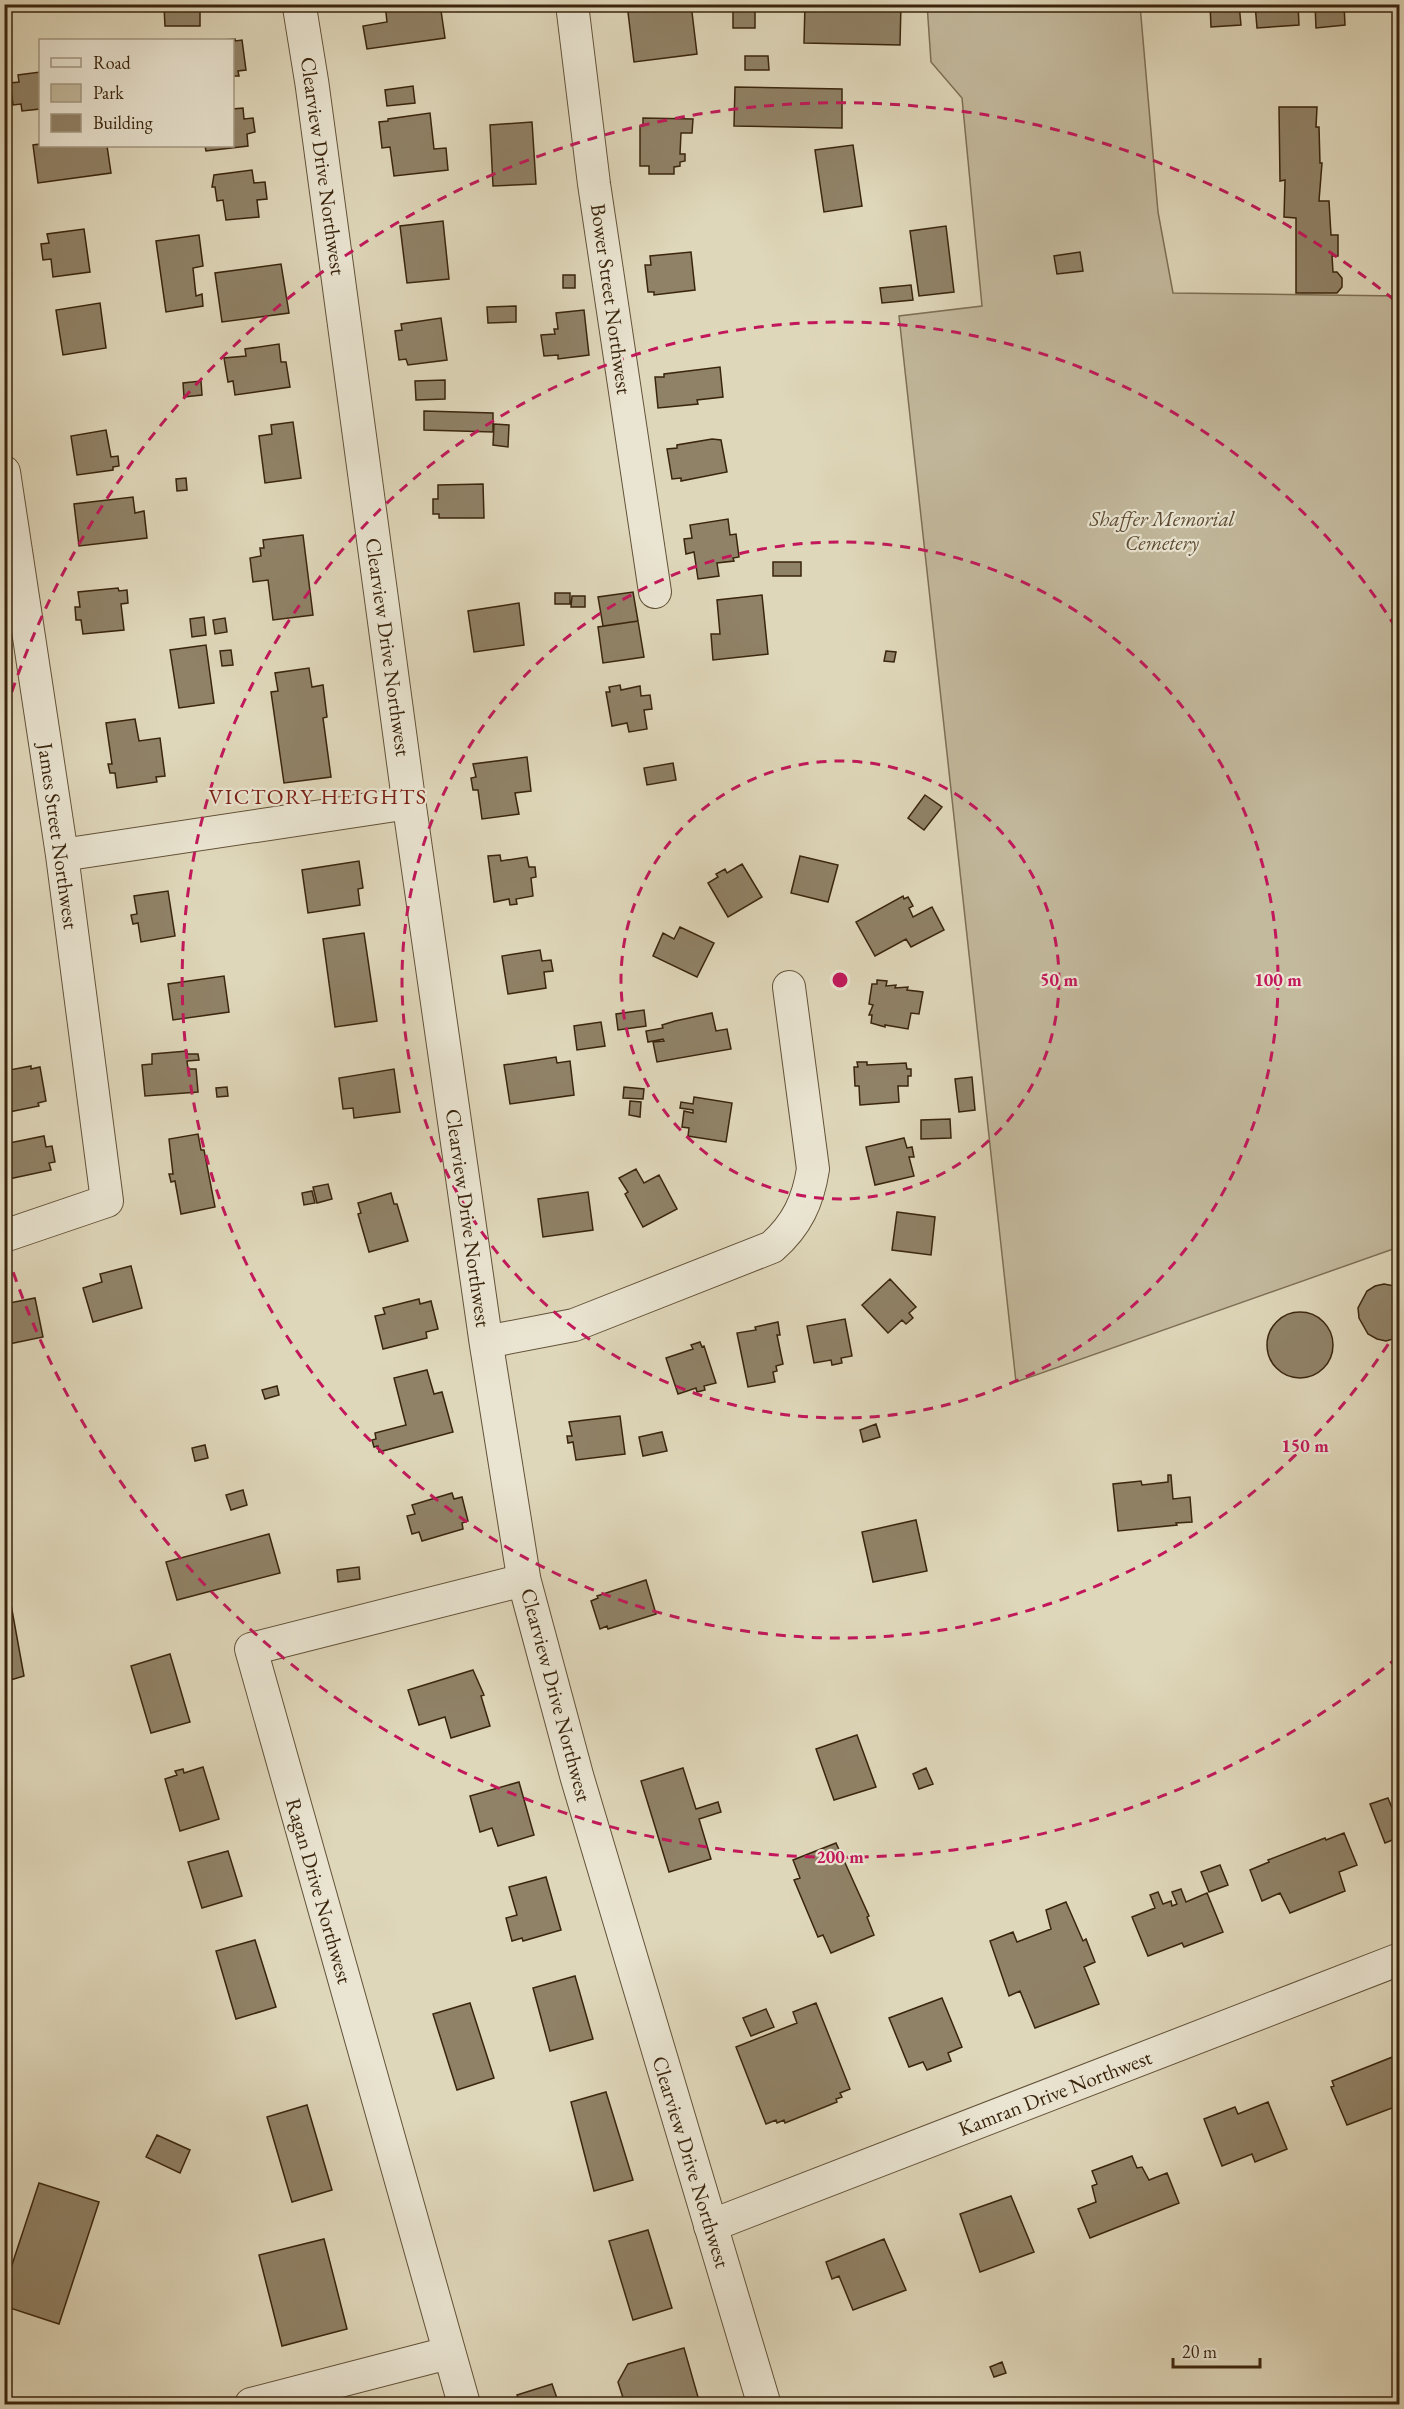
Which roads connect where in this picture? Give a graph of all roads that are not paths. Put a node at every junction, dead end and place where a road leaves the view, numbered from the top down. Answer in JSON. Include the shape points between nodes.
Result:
{"nodes":[{"id":1,"x":299,"y":4,"type":"edge"},
{"id":2,"x":572,"y":4,"type":"edge"},
{"id":3,"x":4,"y":471,"type":"edge"},
{"id":4,"x":7,"y":510,"type":"edge"},
{"id":5,"x":655,"y":592,"type":"dead end"},
{"id":6,"x":409,"y":804,"type":"junction"},
{"id":7,"x":62,"y":855,"type":"junction"},
{"id":8,"x":789,"y":987,"type":"dead end"},
{"id":9,"x":4,"y":1236,"type":"edge"},
{"id":10,"x":486,"y":1342,"type":"junction"},
{"id":11,"x":524,"y":1580,"type":"junction"},
{"id":12,"x":1400,"y":1959,"type":"edge"},
{"id":13,"x":710,"y":2226,"type":"junction"},
{"id":14,"x":448,"y":2353,"type":"junction"},
{"id":15,"x":251,"y":2404,"type":"edge"},
{"id":16,"x":464,"y":2404,"type":"edge"},
{"id":17,"x":764,"y":2404,"type":"edge"}],
"edges":[{"from":1,"to":6,"type":"street","name":"Clearview Drive Northwest"},
{"from":2,"to":5,"type":"street","name":"Bower Street Northwest","via":[[594,184]]},
{"from":3,"to":4,"type":"street","name":"James Street Northwest"},
{"from":4,"to":7,"type":"street","name":"James Street Northwest"},
{"from":6,"to":7,"type":"street"},
{"from":6,"to":10,"type":"street","name":"Clearview Drive Northwest"},
{"from":7,"to":9,"type":"street","name":"James Street Northwest","via":[[107,1201]]},
{"from":8,"to":10,"type":"street","via":[[813,1169],[810,1191],[787,1233],[772,1247],[574,1325]]},
{"from":10,"to":11,"type":"street","name":"Clearview Drive Northwest"},
{"from":11,"to":13,"type":"street","name":"Clearview Drive Northwest","via":[[577,1776]]},
{"from":11,"to":14,"type":"street","name":"Ragan Drive Northwest","via":[[251,1649]]},
{"from":12,"to":13,"type":"street","name":"Kamran Drive Northwest"},
{"from":13,"to":17,"type":"street","name":"Clearview Drive Northwest"},
{"from":14,"to":15,"type":"street"},
{"from":14,"to":16,"type":"street","name":"Ragan Drive Northwest"}]}
